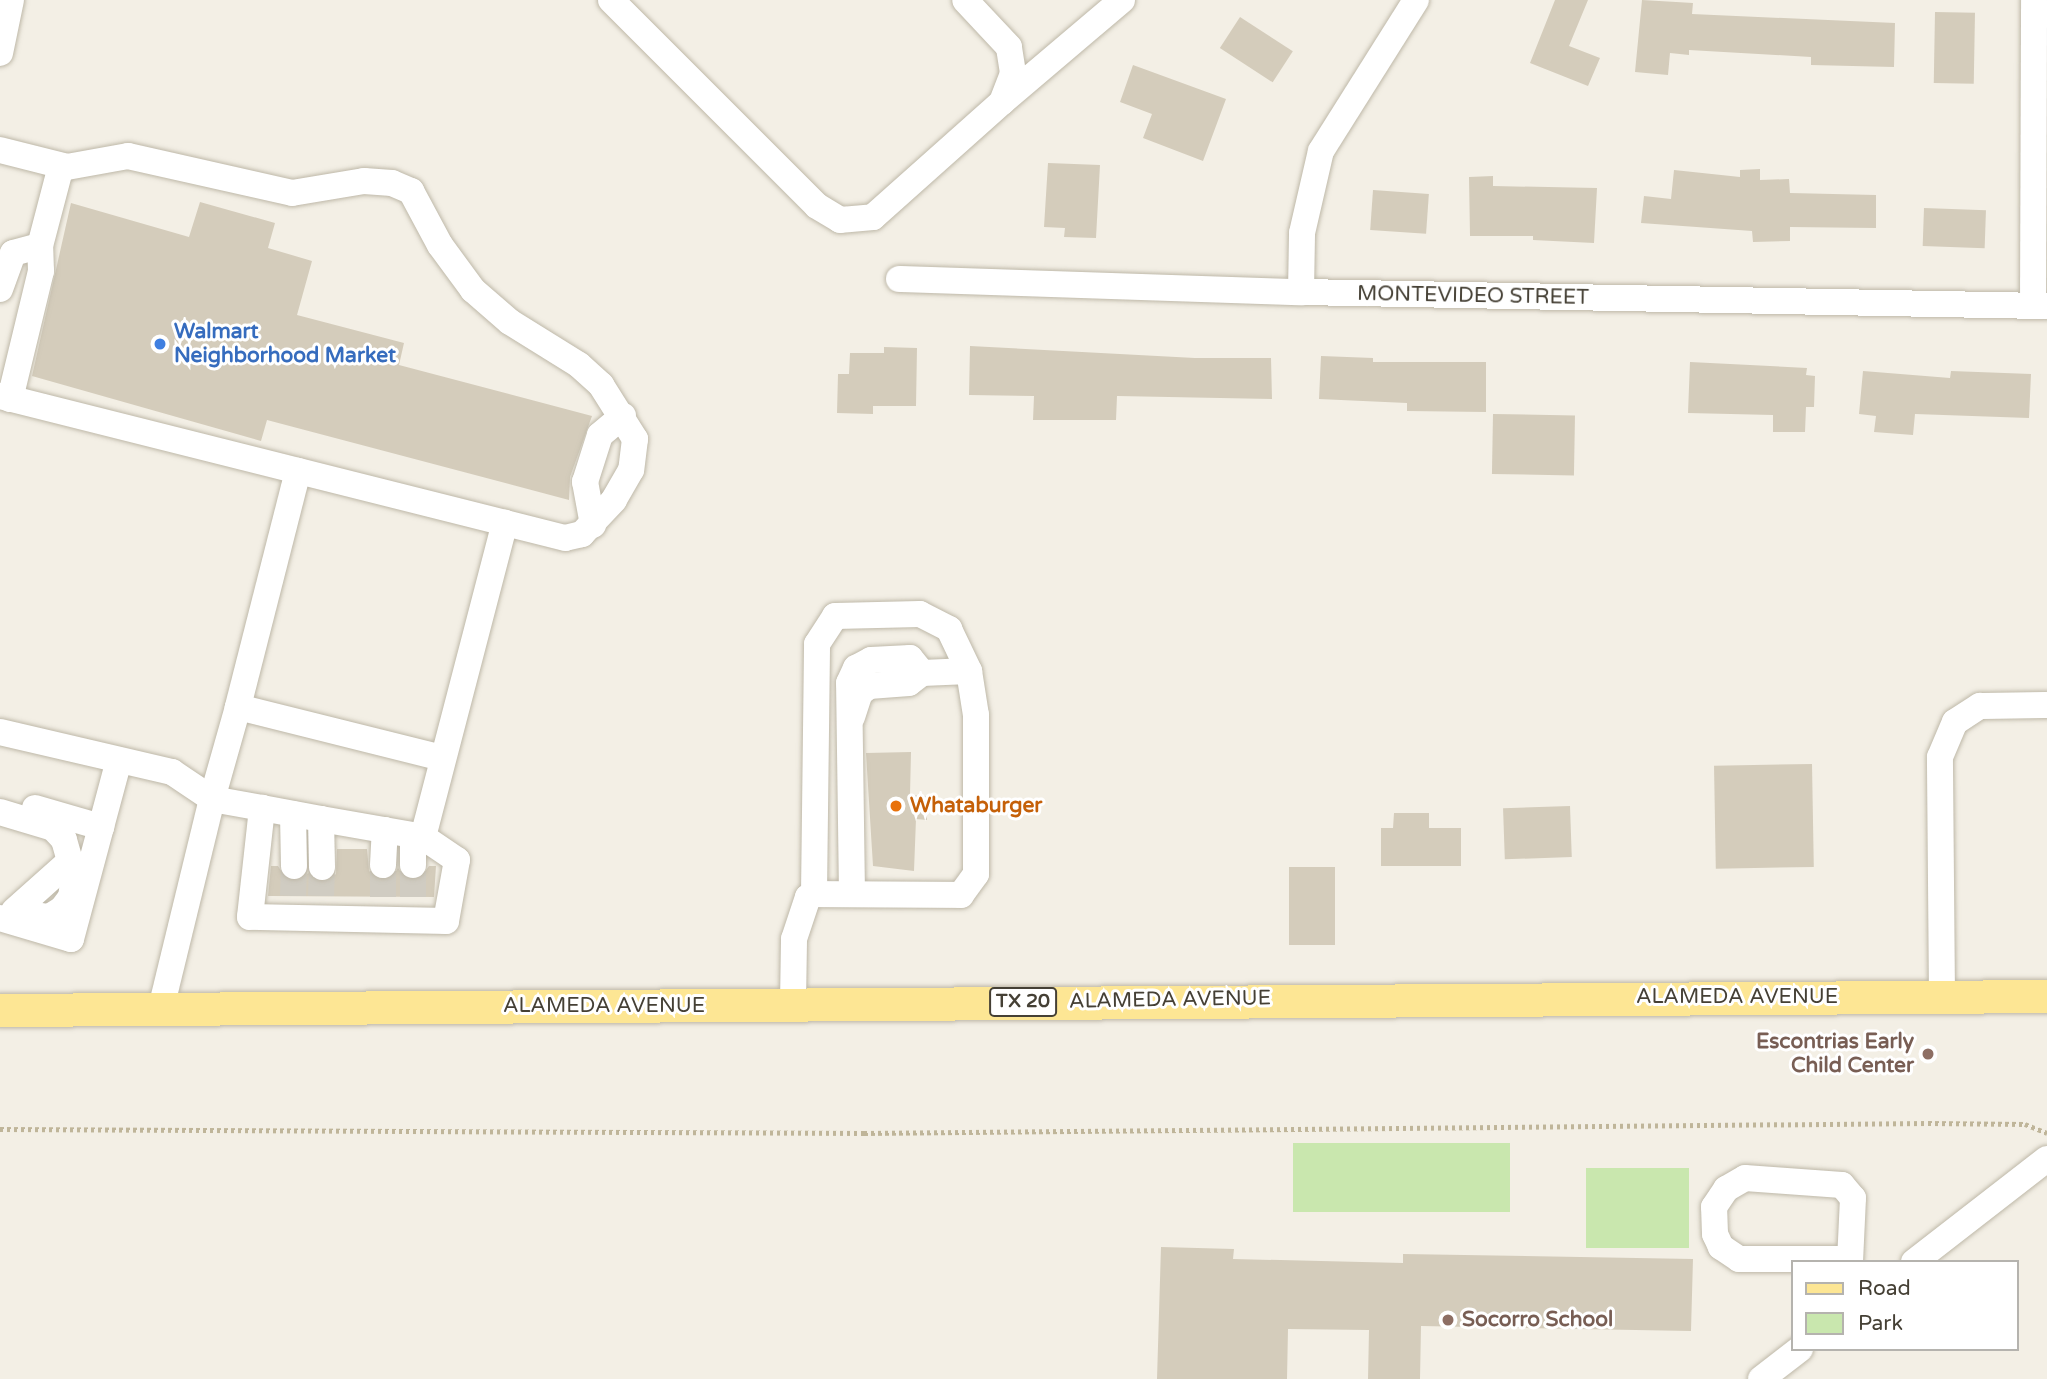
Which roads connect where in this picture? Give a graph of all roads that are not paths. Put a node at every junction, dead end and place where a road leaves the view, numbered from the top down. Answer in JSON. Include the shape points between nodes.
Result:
{"nodes":[{"id":1,"x":11,"y":0,"type":"edge"},
{"id":2,"x":611,"y":0,"type":"edge"},
{"id":3,"x":965,"y":0,"type":"edge"},
{"id":4,"x":1122,"y":0,"type":"edge"},
{"id":5,"x":1416,"y":0,"type":"edge"},
{"id":6,"x":2034,"y":0,"type":"edge"},
{"id":7,"x":0,"y":53,"type":"edge"},
{"id":8,"x":1002,"y":102,"type":"junction"},
{"id":9,"x":0,"y":150,"type":"edge"},
{"id":10,"x":61,"y":166,"type":"junction"},
{"id":11,"x":40,"y":246,"type":"junction"},
{"id":12,"x":899,"y":279,"type":"dead end"},
{"id":13,"x":0,"y":289,"type":"edge"},
{"id":14,"x":1301,"y":292,"type":"junction"},
{"id":15,"x":2040,"y":305,"type":"edge"},
{"id":16,"x":5,"y":397,"type":"edge"},
{"id":17,"x":623,"y":416,"type":"junction"},
{"id":18,"x":298,"y":471,"type":"junction"},
{"id":19,"x":505,"y":523,"type":"junction"},
{"id":20,"x":593,"y":525,"type":"junction"},
{"id":21,"x":969,"y":671,"type":"junction"},
{"id":22,"x":2047,"y":705,"type":"edge"},
{"id":23,"x":238,"y":707,"type":"junction"},
{"id":24,"x":0,"y":732,"type":"edge"},
{"id":25,"x":443,"y":758,"type":"junction"},
{"id":26,"x":119,"y":760,"type":"junction"},
{"id":27,"x":0,"y":799,"type":"edge"},
{"id":28,"x":212,"y":799,"type":"junction"},
{"id":29,"x":262,"y":808,"type":"junction"},
{"id":30,"x":0,"y":812,"type":"edge"},
{"id":31,"x":293,"y":814,"type":"junction"},
{"id":32,"x":321,"y":819,"type":"junction"},
{"id":33,"x":101,"y":827,"type":"junction"},
{"id":34,"x":385,"y":830,"type":"junction"},
{"id":35,"x":418,"y":836,"type":"junction"},
{"id":36,"x":383,"y":865,"type":"tunnel mouth"},
{"id":37,"x":413,"y":865,"type":"tunnel mouth"},
{"id":38,"x":294,"y":866,"type":"tunnel mouth"},
{"id":39,"x":322,"y":867,"type":"tunnel mouth"},
{"id":40,"x":814,"y":894,"type":"junction"},
{"id":41,"x":852,"y":894,"type":"junction"},
{"id":42,"x":5,"y":913,"type":"edge"},
{"id":43,"x":1942,"y":996,"type":"junction"},
{"id":44,"x":2044,"y":999,"type":"edge"},
{"id":45,"x":793,"y":1004,"type":"junction"},
{"id":46,"x":161,"y":1009,"type":"junction"},
{"id":47,"x":0,"y":1010,"type":"edge"},
{"id":48,"x":2047,"y":1160,"type":"edge"},
{"id":49,"x":1849,"y":1260,"type":"edge"},
{"id":50,"x":1917,"y":1260,"type":"edge"},
{"id":51,"x":1797,"y":1351,"type":"edge"},
{"id":52,"x":1761,"y":1379,"type":"edge"}],
"edges":[{"from":1,"to":7,"type":"street"},
{"from":2,"to":8,"type":"street","via":[[817,206],[840,220],[873,217]]},
{"from":3,"to":8,"type":"street","via":[[1009,47],[1013,73]]},
{"from":4,"to":8,"type":"street"},
{"from":5,"to":14,"type":"street","via":[[1321,151],[1302,233]]},
{"from":6,"to":15,"type":"street"},
{"from":9,"to":10,"type":"street"},
{"from":10,"to":11,"type":"street"},
{"from":10,"to":17,"type":"street","via":[[128,156],[292,193],[364,181],[392,183],[411,191],[440,245],[473,290],[510,322],[579,365],[601,385]]},
{"from":11,"to":13,"type":"street","via":[[13,253]]},
{"from":11,"to":16,"type":"street","via":[[41,271]]},
{"from":12,"to":14,"type":"street","name":"MONTEVIDEO STREET"},
{"from":14,"to":15,"type":"street","name":"MONTEVIDEO STREET"},
{"from":16,"to":18,"type":"street"},
{"from":17,"to":20,"type":"street","via":[[600,435],[585,482]]},
{"from":17,"to":20,"type":"street","via":[[635,439],[631,470]]},
{"from":18,"to":19,"type":"street"},
{"from":18,"to":23,"type":"street"},
{"from":19,"to":20,"type":"street","via":[[565,538]]},
{"from":19,"to":25,"type":"street"},
{"from":21,"to":40,"type":"street","via":[[949,629],[920,614],[835,616],[817,644]]},
{"from":21,"to":41,"type":"street","via":[[976,715],[976,874],[961,895]]},
{"from":21,"to":41,"type":"street","via":[[922,673],[910,658],[871,660],[856,668],[849,683]]},
{"from":22,"to":43,"type":"street","via":[[1980,706],[1955,722],[1940,757]]},
{"from":23,"to":25,"type":"street"},
{"from":23,"to":28,"type":"street"},
{"from":24,"to":26,"type":"street"},
{"from":25,"to":35,"type":"street"},
{"from":26,"to":28,"type":"street","via":[[172,772]]},
{"from":26,"to":33,"type":"street"},
{"from":27,"to":33,"type":"street"},
{"from":28,"to":29,"type":"street"},
{"from":28,"to":46,"type":"street"},
{"from":29,"to":31,"type":"street"},
{"from":29,"to":35,"type":"street","via":[[250,917],[292,907],[382,908],[412,909],[446,921],[457,860]]},
{"from":30,"to":42,"type":"street","via":[[53,828],[64,840],[71,860],[71,897],[62,909],[49,918]]},
{"from":31,"to":32,"type":"street"},
{"from":31,"to":38,"type":"street"},
{"from":32,"to":34,"type":"street"},
{"from":32,"to":39,"type":"street"},
{"from":33,"to":42,"type":"street","via":[[71,939]]},
{"from":34,"to":35,"type":"street"},
{"from":34,"to":36,"type":"street"},
{"from":35,"to":37,"type":"street"},
{"from":40,"to":41,"type":"street"},
{"from":40,"to":45,"type":"street","via":[[808,897],[794,939]]},
{"from":43,"to":44,"type":"main road","name":"ALAMEDA AVENUE","number":"TX 20"},
{"from":43,"to":45,"type":"main road","name":"ALAMEDA AVENUE","number":"TX 20"},
{"from":45,"to":46,"type":"main road","name":"ALAMEDA AVENUE","number":"TX 20"},
{"from":46,"to":47,"type":"main road","name":"ALAMEDA AVENUE","number":"TX 20"},
{"from":48,"to":50,"type":"street"},
{"from":49,"to":49,"type":"street","via":[[1853,1198],[1842,1185],[1745,1178],[1726,1189],[1714,1207],[1715,1234],[1721,1247],[1739,1259]]},
{"from":51,"to":52,"type":"street"}]}
